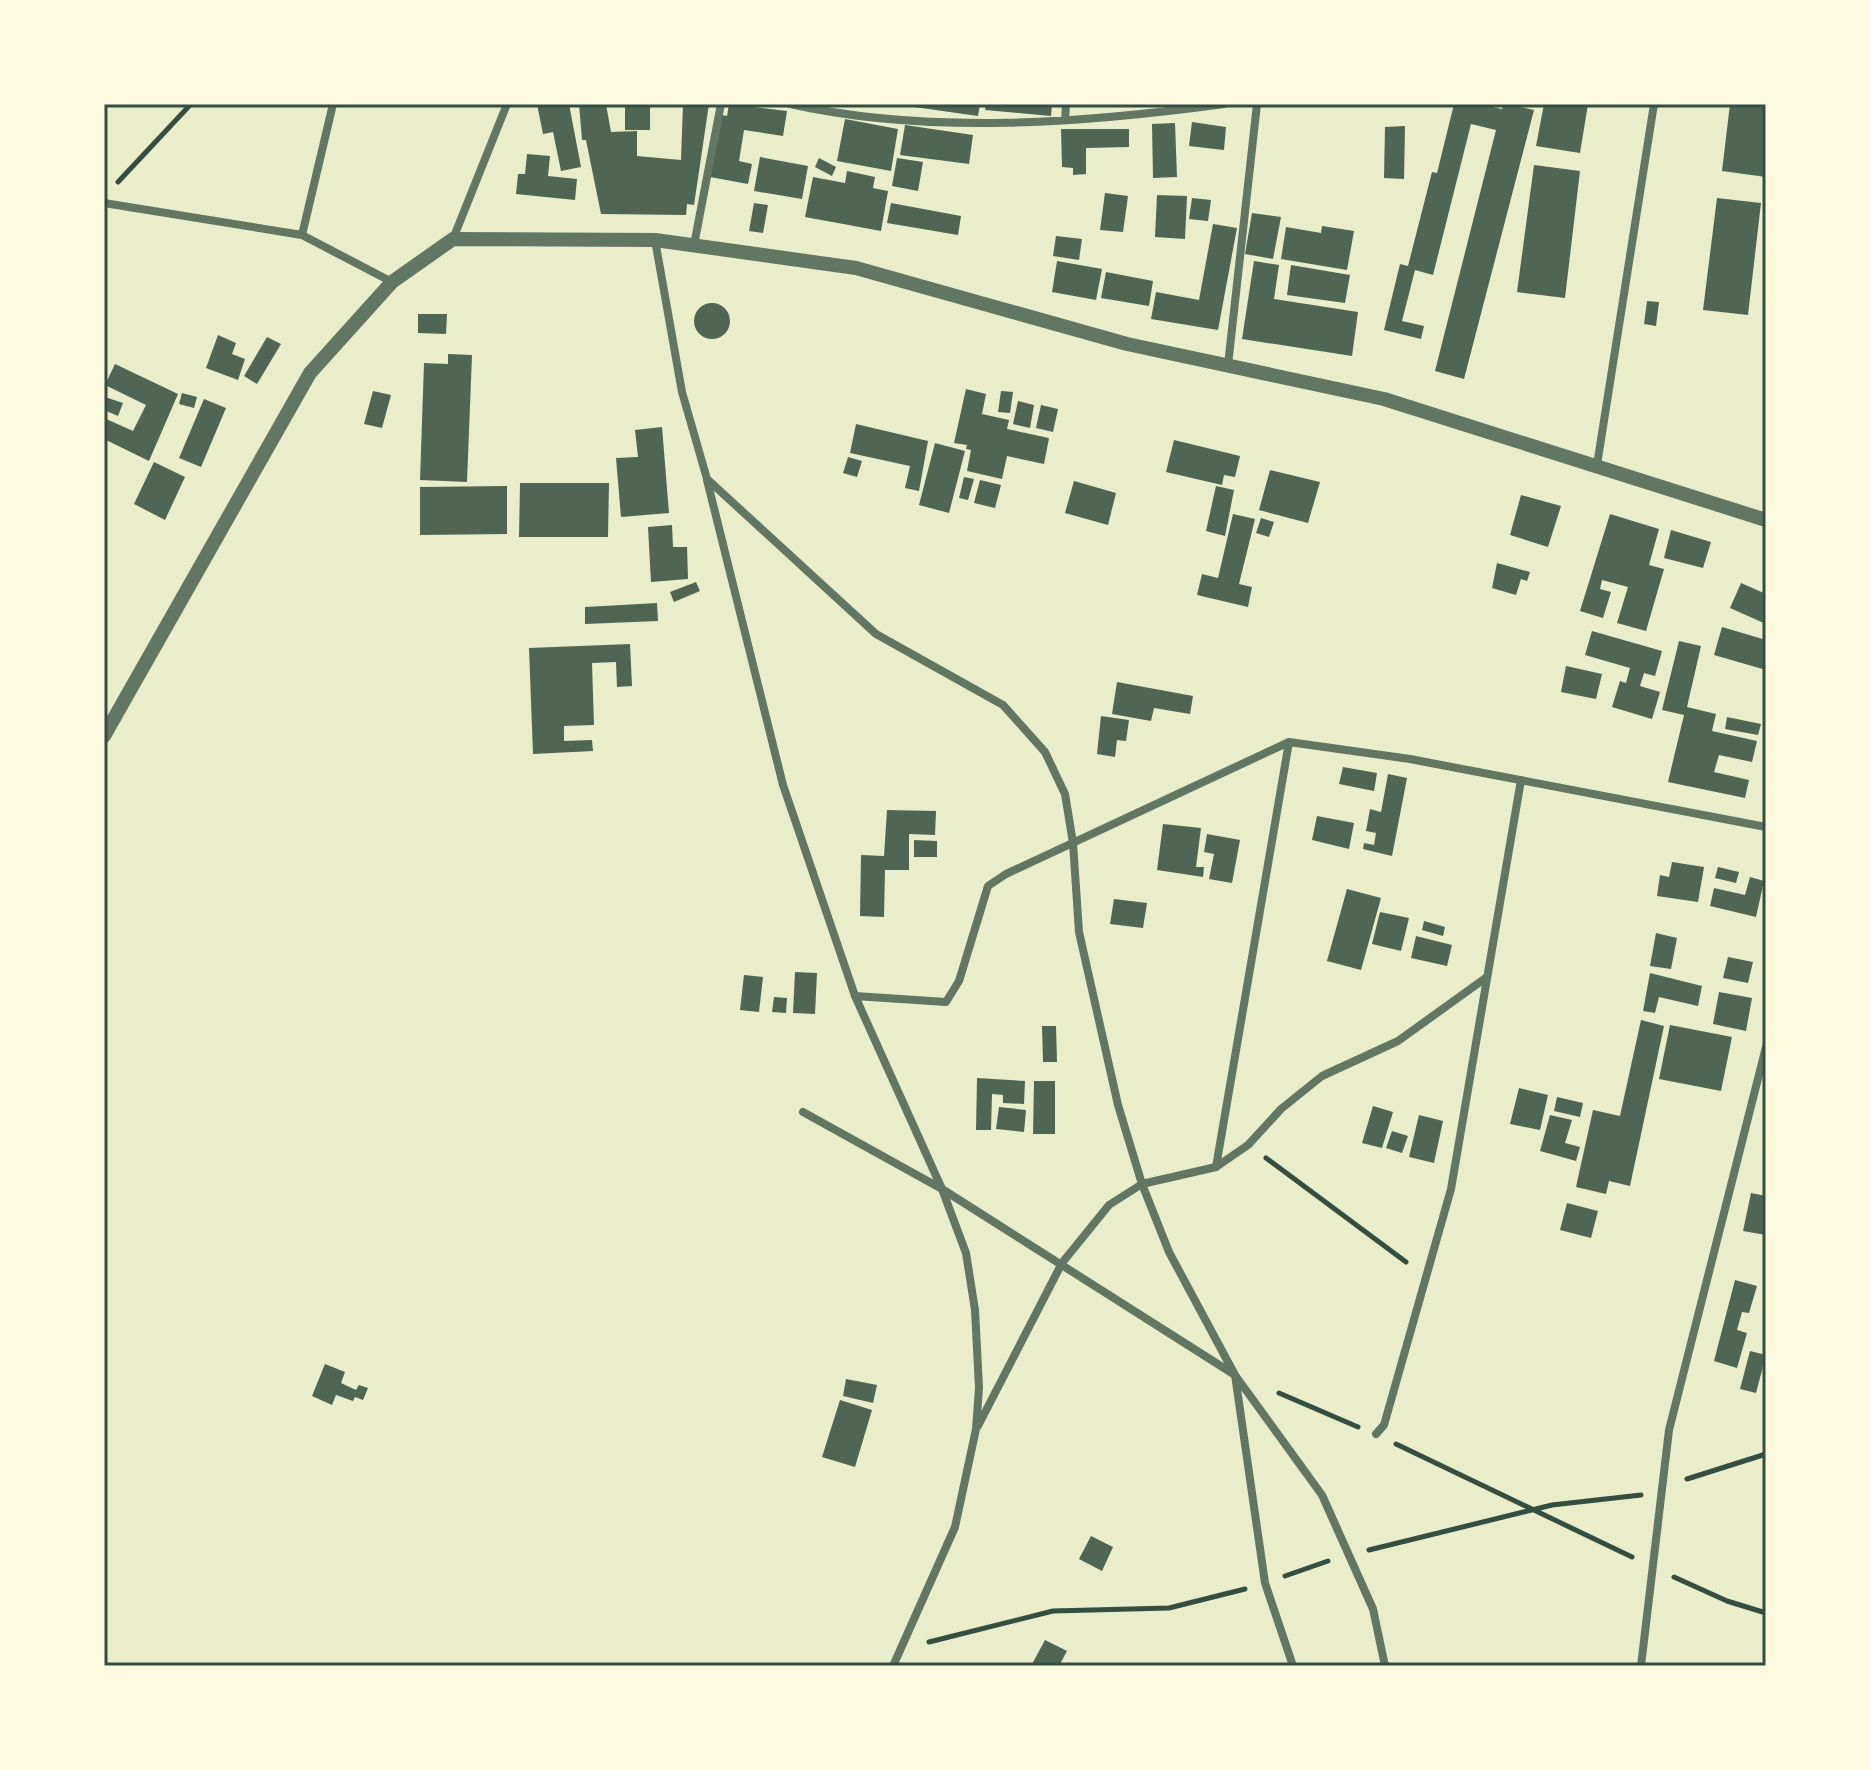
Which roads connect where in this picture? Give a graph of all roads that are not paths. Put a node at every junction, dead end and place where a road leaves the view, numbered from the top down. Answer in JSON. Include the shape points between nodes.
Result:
{"nodes":[{"id":1,"x":333,"y":104,"type":"edge"},
{"id":2,"x":507,"y":104,"type":"edge"},
{"id":3,"x":721,"y":104,"type":"edge"},
{"id":4,"x":790,"y":104,"type":"edge"},
{"id":5,"x":1066,"y":104,"type":"edge"},
{"id":6,"x":1224,"y":104,"type":"edge"},
{"id":7,"x":1257,"y":104,"type":"edge"},
{"id":8,"x":1654,"y":104,"type":"edge"},
{"id":9,"x":1065,"y":120,"type":"junction"},
{"id":10,"x":104,"y":203,"type":"edge"},
{"id":11,"x":302,"y":235,"type":"junction"},
{"id":12,"x":453,"y":239,"type":"junction"},
{"id":13,"x":655,"y":240,"type":"junction"},
{"id":14,"x":694,"y":245,"type":"junction"},
{"id":15,"x":392,"y":282,"type":"junction"},
{"id":16,"x":1228,"y":365,"type":"junction"},
{"id":17,"x":1597,"y":465,"type":"junction"},
{"id":18,"x":707,"y":479,"type":"junction"},
{"id":19,"x":1766,"y":520,"type":"edge"},
{"id":20,"x":104,"y":736,"type":"edge"},
{"id":21,"x":1289,"y":742,"type":"junction"},
{"id":22,"x":1521,"y":780,"type":"junction"},
{"id":23,"x":1766,"y":827,"type":"edge"},
{"id":24,"x":1073,"y":843,"type":"junction"},
{"id":25,"x":1487,"y":977,"type":"junction"},
{"id":26,"x":855,"y":996,"type":"junction"},
{"id":27,"x":1766,"y":1047,"type":"edge"},
{"id":28,"x":803,"y":1112,"type":"dead end"},
{"id":29,"x":1216,"y":1167,"type":"junction"},
{"id":30,"x":1142,"y":1184,"type":"junction"},
{"id":31,"x":942,"y":1189,"type":"junction"},
{"id":32,"x":1062,"y":1263,"type":"junction"},
{"id":33,"x":1235,"y":1375,"type":"junction"},
{"id":34,"x":976,"y":1429,"type":"junction"},
{"id":35,"x":1376,"y":1434,"type":"road end"},
{"id":36,"x":893,"y":1666,"type":"edge"},
{"id":37,"x":1293,"y":1666,"type":"edge"},
{"id":38,"x":1385,"y":1666,"type":"edge"},
{"id":39,"x":1641,"y":1666,"type":"edge"}],
"edges":[{"from":1,"to":11,"type":"street"},
{"from":2,"to":12,"type":"street"},
{"from":3,"to":14,"type":"street"},
{"from":4,"to":9,"type":"street","via":[[931,121]]},
{"from":5,"to":9,"type":"street"},
{"from":6,"to":9,"type":"street"},
{"from":7,"to":16,"type":"street"},
{"from":8,"to":17,"type":"street"},
{"from":10,"to":11,"type":"street"},
{"from":11,"to":15,"type":"street"},
{"from":12,"to":13,"type":"street"},
{"from":12,"to":15,"type":"street"},
{"from":13,"to":14,"type":"street"},
{"from":13,"to":18,"type":"street","via":[[682,392]]},
{"from":14,"to":16,"type":"street","via":[[856,268],[1127,344]]},
{"from":15,"to":20,"type":"street","via":[[310,373]]},
{"from":16,"to":17,"type":"street","via":[[1384,399]]},
{"from":17,"to":19,"type":"street"},
{"from":18,"to":24,"type":"street","via":[[876,634],[1003,705],[1045,752],[1065,794]]},
{"from":18,"to":26,"type":"street","via":[[783,785]]},
{"from":21,"to":22,"type":"street"},
{"from":21,"to":24,"type":"street"},
{"from":21,"to":29,"type":"street"},
{"from":22,"to":23,"type":"street"},
{"from":22,"to":25,"type":"street"},
{"from":24,"to":26,"type":"street","via":[[988,886],[959,981],[946,1002]]},
{"from":24,"to":30,"type":"street","via":[[1079,932],[1118,1105]]},
{"from":25,"to":29,"type":"street","via":[[1398,1041],[1322,1076],[1248,1145]]},
{"from":25,"to":35,"type":"street","via":[[1451,1189],[1384,1425]]},
{"from":26,"to":31,"type":"street"},
{"from":27,"to":39,"type":"street","via":[[1669,1430]]},
{"from":28,"to":31,"type":"street"},
{"from":29,"to":30,"type":"street"},
{"from":30,"to":32,"type":"street","via":[[1109,1205]]},
{"from":30,"to":33,"type":"street","via":[[1169,1252]]},
{"from":31,"to":32,"type":"street"},
{"from":31,"to":34,"type":"street","via":[[966,1253],[975,1310]]},
{"from":32,"to":33,"type":"street"},
{"from":32,"to":34,"type":"street"},
{"from":33,"to":37,"type":"street","via":[[1265,1583]]},
{"from":33,"to":38,"type":"street","via":[[1322,1495],[1373,1609]]},
{"from":34,"to":36,"type":"street","via":[[955,1527]]}]}
